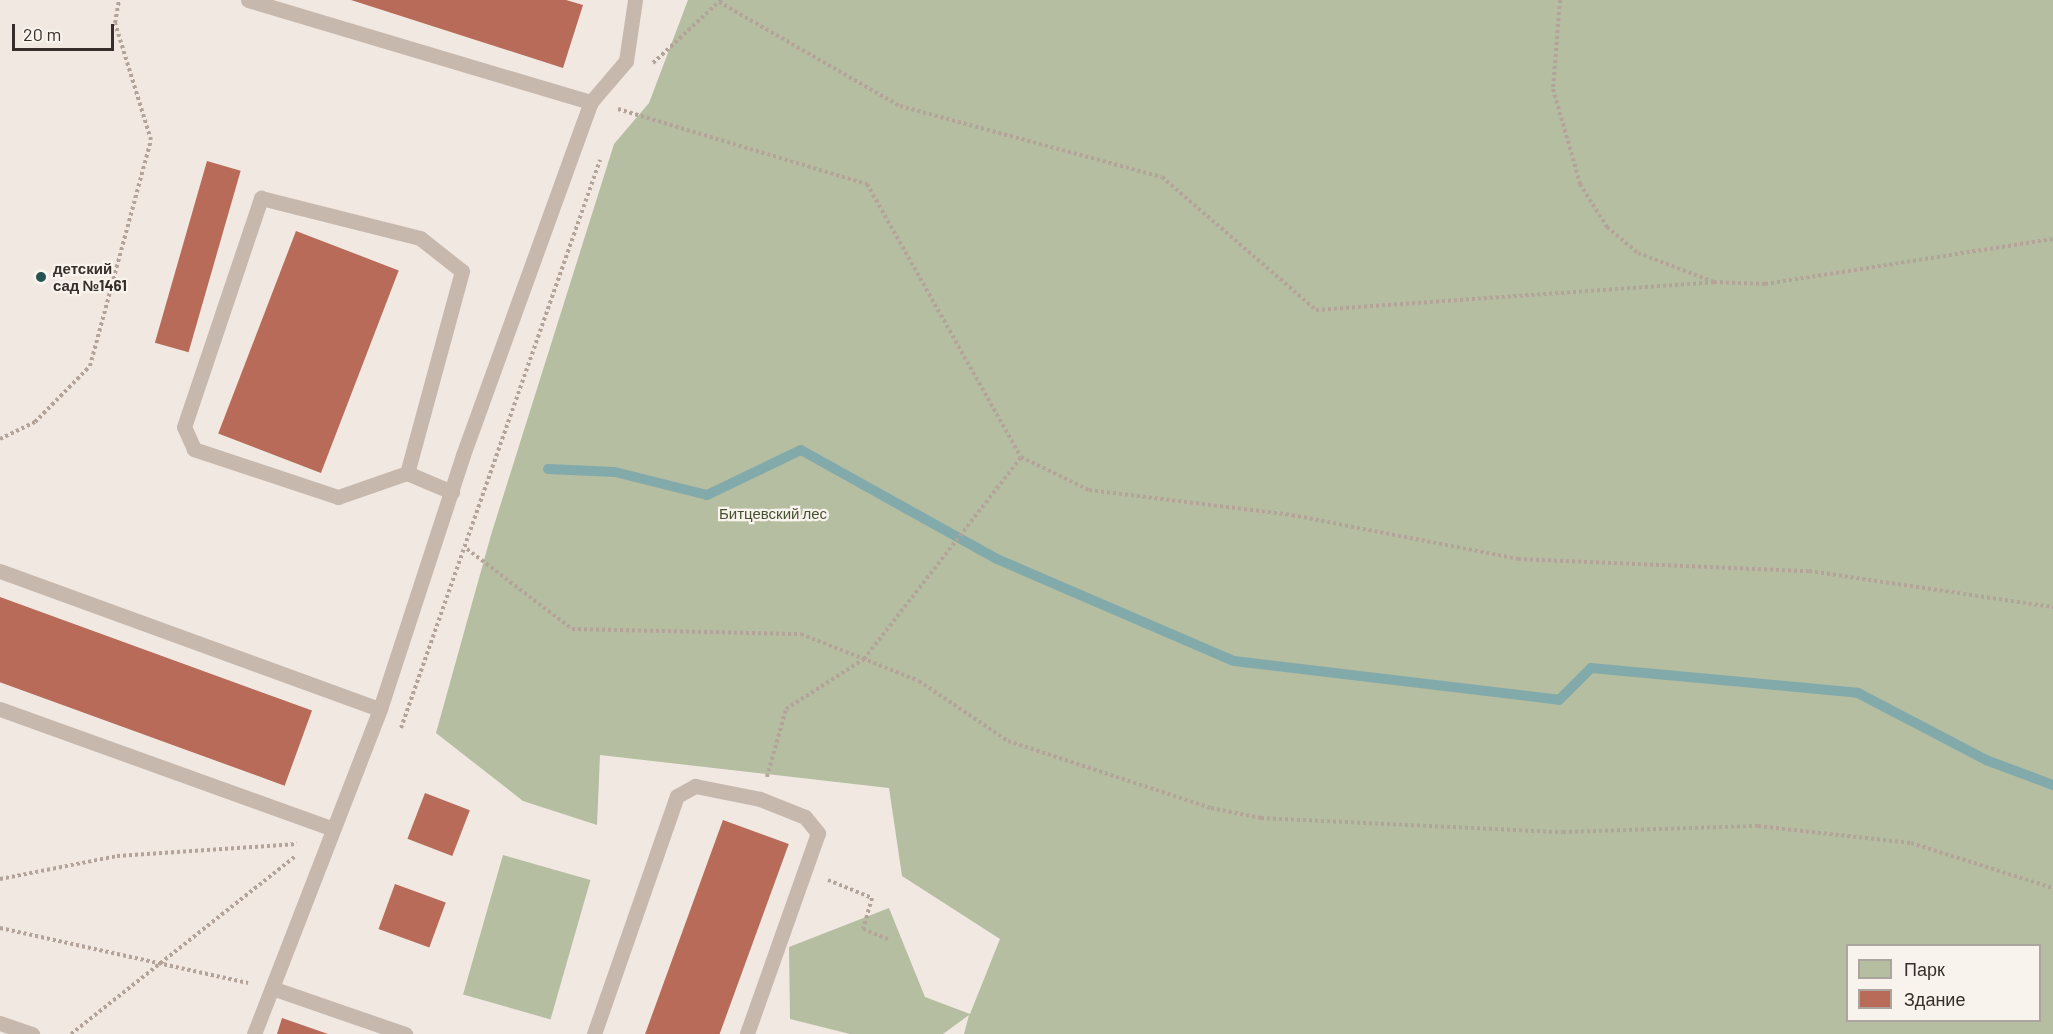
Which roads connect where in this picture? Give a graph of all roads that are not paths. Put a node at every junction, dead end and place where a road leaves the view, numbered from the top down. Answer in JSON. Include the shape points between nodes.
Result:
{"nodes":[{"id":1,"x":248,"y":0,"type":"edge"},
{"id":2,"x":635,"y":0,"type":"edge"},
{"id":3,"x":591,"y":102,"type":"junction"},
{"id":4,"x":407,"y":473,"type":"junction"},
{"id":5,"x":452,"y":492,"type":"junction"},
{"id":6,"x":0,"y":571,"type":"edge"},
{"id":7,"x":0,"y":709,"type":"edge"},
{"id":8,"x":380,"y":709,"type":"junction"},
{"id":9,"x":330,"y":828,"type":"junction"},
{"id":10,"x":272,"y":988,"type":"junction"},
{"id":11,"x":0,"y":1023,"type":"edge"},
{"id":12,"x":32,"y":1034,"type":"edge"},
{"id":13,"x":254,"y":1034,"type":"edge"},
{"id":14,"x":405,"y":1034,"type":"edge"},
{"id":15,"x":594,"y":1034,"type":"edge"},
{"id":16,"x":747,"y":1034,"type":"edge"}],
"edges":[{"from":1,"to":3,"type":"lane"},
{"from":2,"to":3,"type":"lane","via":[[626,62]]},
{"from":3,"to":5,"type":"lane"},
{"from":4,"to":4,"type":"lane","via":[[462,271],[420,238],[261,198],[184,427],[194,448],[338,497]]},
{"from":4,"to":5,"type":"lane"},
{"from":5,"to":8,"type":"lane"},
{"from":6,"to":8,"type":"lane"},
{"from":7,"to":9,"type":"lane"},
{"from":8,"to":9,"type":"lane"},
{"from":9,"to":10,"type":"lane"},
{"from":10,"to":13,"type":"lane"},
{"from":10,"to":14,"type":"lane"},
{"from":11,"to":12,"type":"lane"},
{"from":15,"to":16,"type":"lane","via":[[677,796],[695,786],[760,799],[805,817],[818,833],[808,872]]}]}
